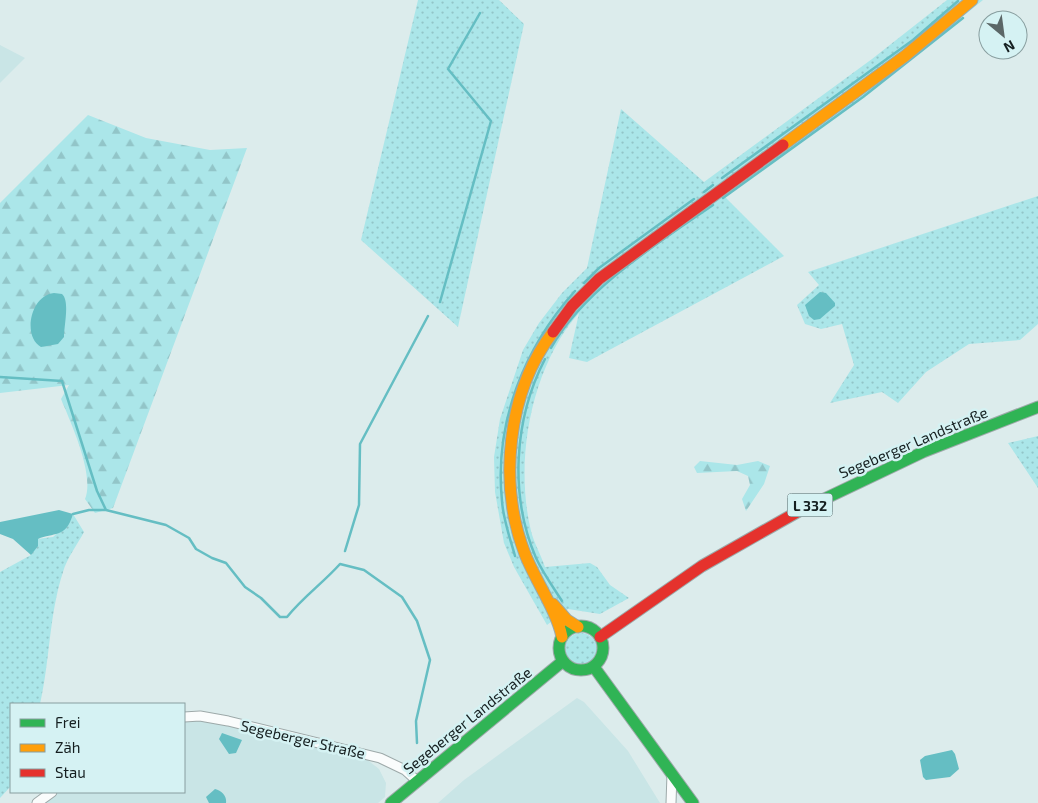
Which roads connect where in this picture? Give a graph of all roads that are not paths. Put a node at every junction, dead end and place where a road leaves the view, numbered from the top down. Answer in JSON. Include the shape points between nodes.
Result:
{"nodes":[{"id":1,"x":972,"y":0,"type":"edge"},
{"id":2,"x":1038,"y":406,"type":"edge"},
{"id":3,"x":544,"y":594,"type":"junction"},
{"id":4,"x":578,"y":626,"type":"junction"},
{"id":5,"x":562,"y":637,"type":"junction"},
{"id":6,"x":600,"y":637,"type":"junction"},
{"id":7,"x":563,"y":662,"type":"junction"},
{"id":8,"x":594,"y":667,"type":"junction"},
{"id":9,"x":185,"y":718,"type":"edge"},
{"id":10,"x":672,"y":774,"type":"junction"},
{"id":11,"x":416,"y":780,"type":"junction"},
{"id":12,"x":51,"y":793,"type":"edge"},
{"id":13,"x":37,"y":803,"type":"edge"},
{"id":14,"x":391,"y":803,"type":"edge"},
{"id":15,"x":671,"y":803,"type":"edge"},
{"id":16,"x":693,"y":803,"type":"edge"}],
"edges":[{"from":1,"to":3,"type":"main road","via":[[905,56],[606,274],[581,295],[553,330],[533,364],[518,405],[510,466],[513,508],[520,539]]},
{"from":2,"to":6,"type":"main road","name":"Segeberger Landstraße","number":"L 332","via":[[847,486],[774,524]]},
{"from":3,"to":4,"type":"main road","via":[[567,620]]},
{"from":3,"to":5,"type":"main road"},
{"from":4,"to":5,"type":"main road"},
{"from":4,"to":6,"type":"main road","via":[[591,628]]},
{"from":5,"to":7,"type":"main road","via":[[559,649]]},
{"from":6,"to":8,"type":"main road","via":[[602,654]]},
{"from":7,"to":8,"type":"main road","via":[[578,670]]},
{"from":7,"to":11,"type":"main road","name":"Segeberger Landstraße"},
{"from":8,"to":10,"type":"main road"},
{"from":9,"to":11,"type":"street","name":"Segeberger Straße","via":[[200,716],[228,721],[345,748],[380,758],[406,770]]},
{"from":10,"to":15,"type":"street"},
{"from":10,"to":16,"type":"main road"},
{"from":11,"to":14,"type":"main road","name":"Segeberger Landstraße"},
{"from":12,"to":13,"type":"street"}]}
